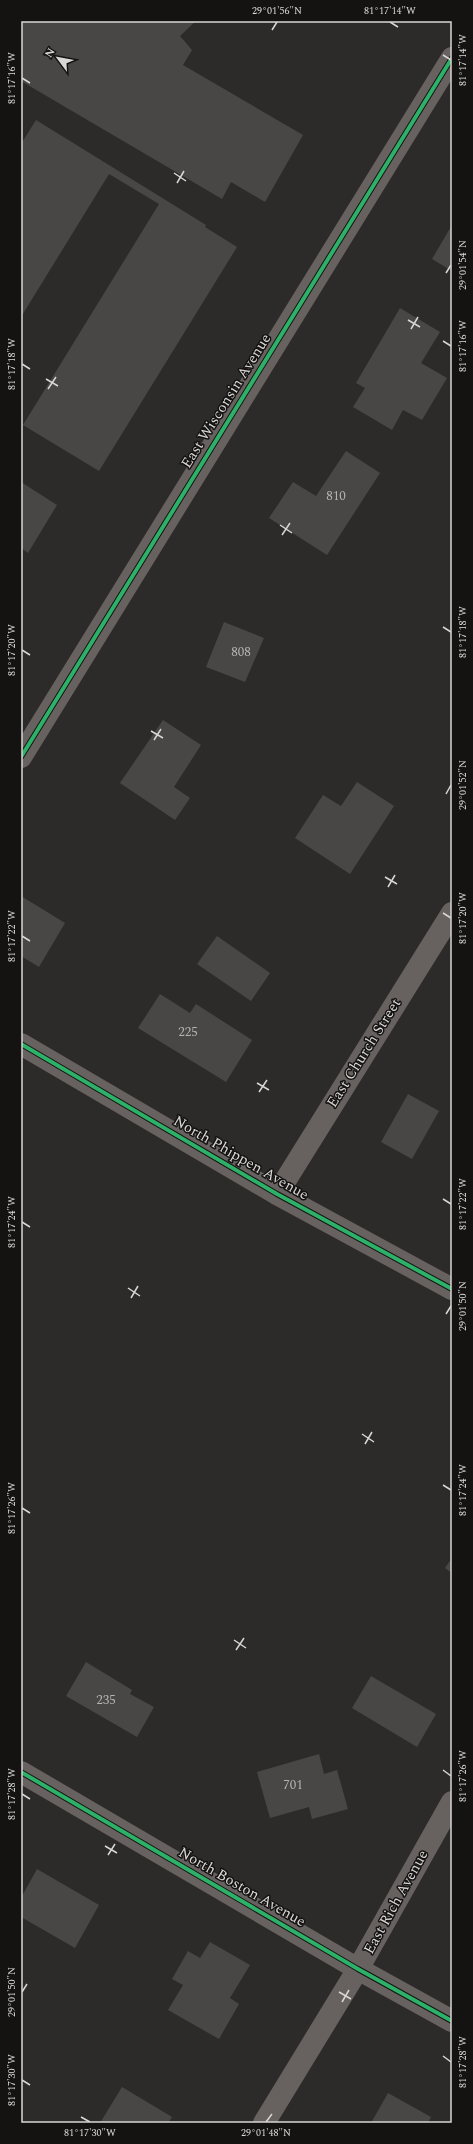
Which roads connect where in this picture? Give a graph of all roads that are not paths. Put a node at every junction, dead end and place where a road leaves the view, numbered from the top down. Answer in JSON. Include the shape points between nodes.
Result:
{"nodes":[{"id":1,"x":452,"y":58,"type":"edge"},
{"id":2,"x":28,"y":729,"type":"edge"},
{"id":3,"x":21,"y":757,"type":"edge"},
{"id":4,"x":452,"y":913,"type":"edge"},
{"id":5,"x":21,"y":1044,"type":"edge"},
{"id":6,"x":277,"y":1194,"type":"junction"},
{"id":7,"x":452,"y":1289,"type":"edge"},
{"id":8,"x":21,"y":1772,"type":"edge"},
{"id":9,"x":452,"y":1802,"type":"edge"},
{"id":10,"x":358,"y":1969,"type":"junction"},
{"id":11,"x":452,"y":2021,"type":"edge"},
{"id":12,"x":264,"y":2123,"type":"edge"}],
"edges":[{"from":1,"to":2,"type":"street","name":"East Wisconsin Avenue"},
{"from":2,"to":3,"type":"street","name":"East Wisconsin Avenue"},
{"from":4,"to":6,"type":"street","name":"East Church Street"},
{"from":5,"to":6,"type":"street","name":"North Phippen Avenue"},
{"from":6,"to":7,"type":"street","name":"North Phippen Avenue"},
{"from":8,"to":10,"type":"street","name":"North Boston Avenue"},
{"from":9,"to":10,"type":"street","name":"East Rich Avenue"},
{"from":10,"to":11,"type":"street","name":"North Boston Avenue"},
{"from":10,"to":12,"type":"street","name":"East Rich Avenue"}]}
